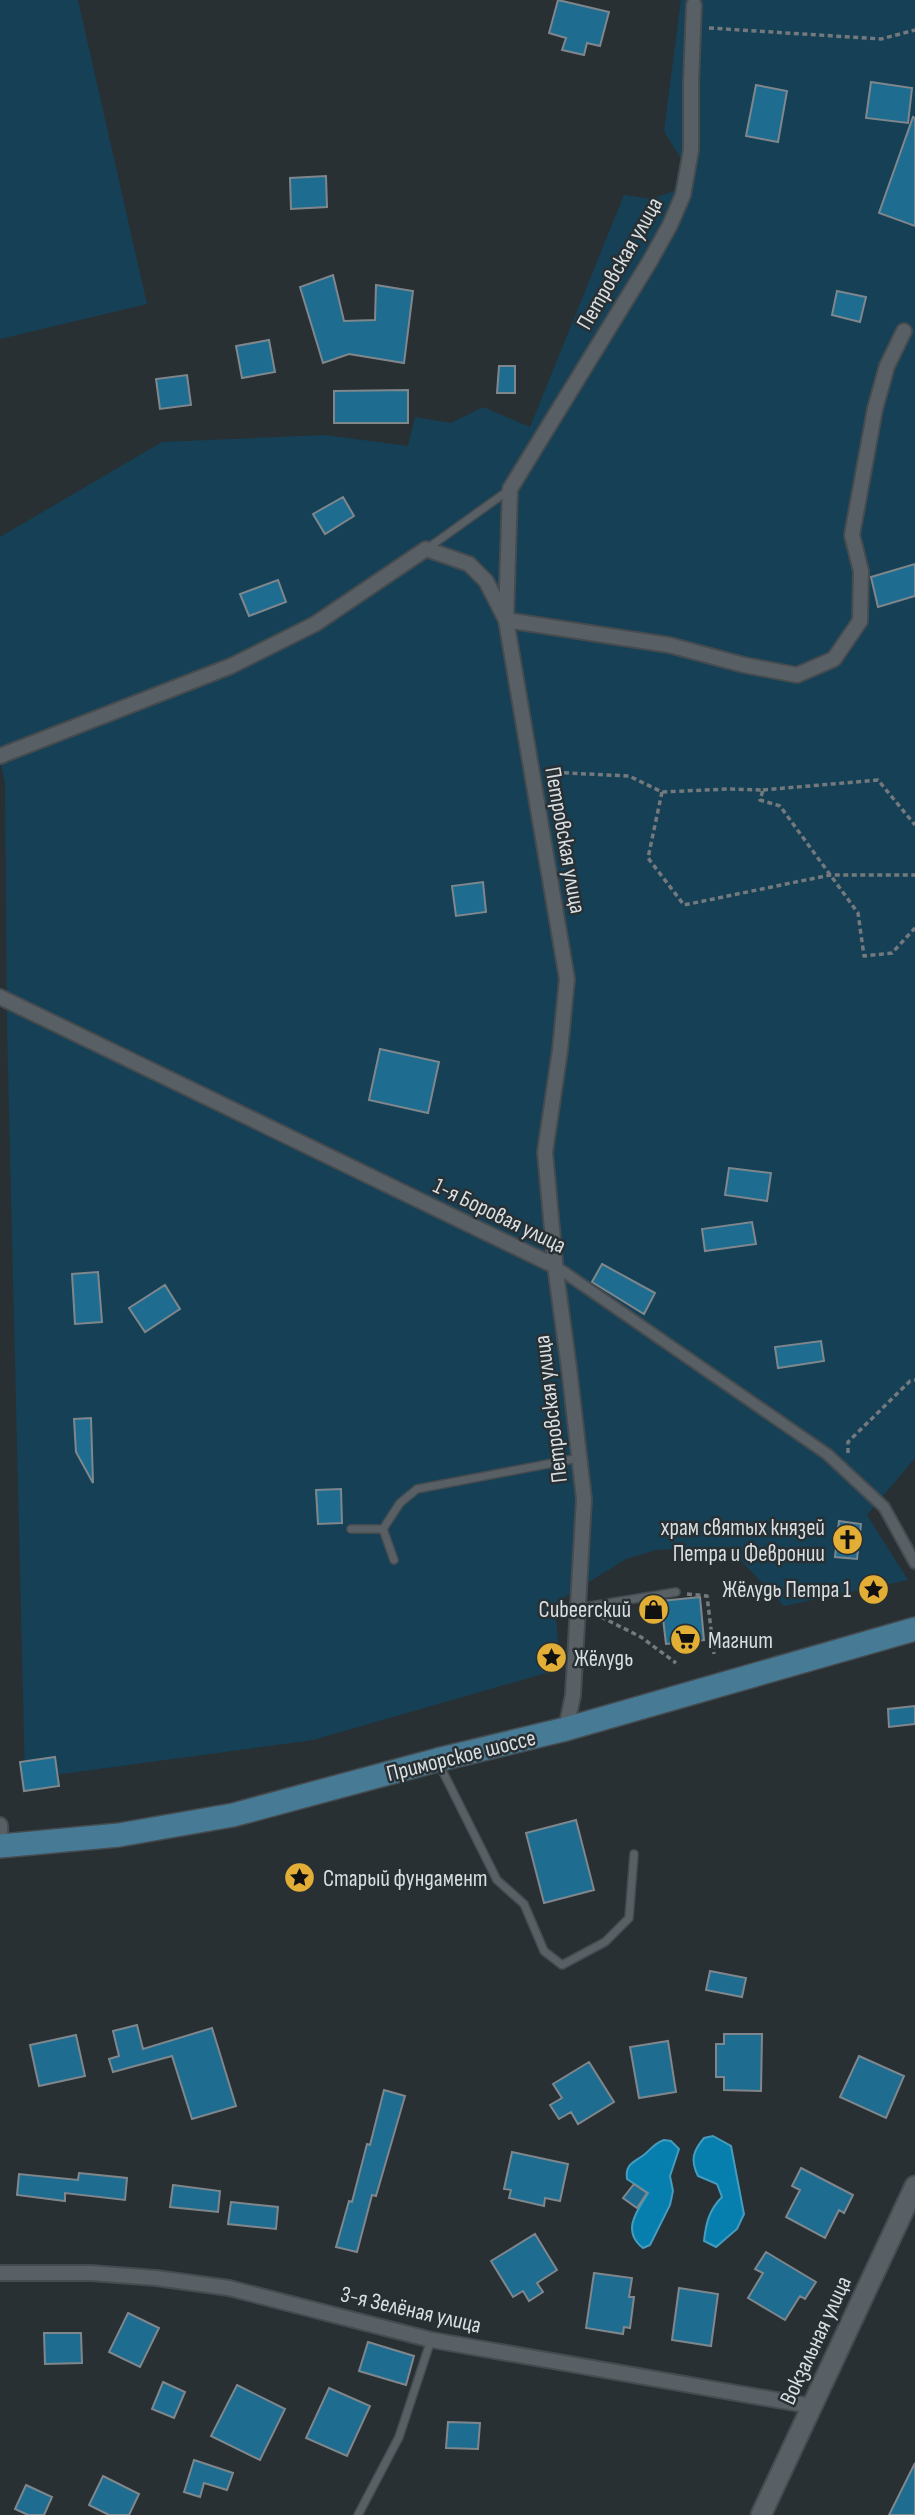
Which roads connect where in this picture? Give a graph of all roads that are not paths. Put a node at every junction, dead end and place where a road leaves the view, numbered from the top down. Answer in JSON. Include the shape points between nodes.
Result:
{"nodes":[{"id":1,"x":694,"y":5,"type":"dead end"},
{"id":2,"x":904,"y":331,"type":"dead end"},
{"id":3,"x":510,"y":489,"type":"junction"},
{"id":4,"x":426,"y":549,"type":"junction"},
{"id":5,"x":506,"y":620,"type":"junction"},
{"id":6,"x":0,"y":757,"type":"edge"},
{"id":7,"x":0,"y":997,"type":"edge"},
{"id":8,"x":555,"y":1266,"type":"junction"},
{"id":9,"x":580,"y":1458,"type":"junction"},
{"id":10,"x":351,"y":1529,"type":"dead end"},
{"id":11,"x":383,"y":1529,"type":"junction"},
{"id":12,"x":394,"y":1560,"type":"dead end"},
{"id":13,"x":915,"y":1563,"type":"edge"},
{"id":14,"x":676,"y":1592,"type":"road end"},
{"id":15,"x":578,"y":1608,"type":"junction"},
{"id":16,"x":915,"y":1629,"type":"edge"},
{"id":17,"x":566,"y":1729,"type":"junction"},
{"id":18,"x":437,"y":1760,"type":"junction"},
{"id":19,"x":0,"y":1839,"type":"edge"},
{"id":20,"x":634,"y":1854,"type":"dead end"},
{"id":21,"x":915,"y":2186,"type":"edge"},
{"id":22,"x":0,"y":2273,"type":"edge"},
{"id":23,"x":432,"y":2340,"type":"junction"},
{"id":24,"x":811,"y":2406,"type":"junction"},
{"id":25,"x":358,"y":2515,"type":"edge"},
{"id":26,"x":761,"y":2515,"type":"edge"}],
"edges":[{"from":1,"to":3,"type":"street","name":"Петровская улица","via":[[691,150],[683,195],[650,261]]},
{"from":2,"to":5,"type":"street","via":[[887,366],[875,409],[852,535],[861,572],[860,621],[834,659],[797,675],[669,645]]},
{"from":3,"to":4,"type":"lane"},
{"from":3,"to":5,"type":"street","name":"Петровская улица"},
{"from":4,"to":5,"type":"street","via":[[469,564],[486,581]]},
{"from":4,"to":6,"type":"street","via":[[315,624],[230,666]]},
{"from":5,"to":8,"type":"street","name":"Петровская улица","via":[[567,979],[545,1152]]},
{"from":7,"to":8,"type":"street","name":"1-я Боровая улица"},
{"from":8,"to":9,"type":"street","name":"Петровская улица"},
{"from":8,"to":13,"type":"street","name":"1-я Боровая улица","via":[[827,1454],[884,1507]]},
{"from":9,"to":11,"type":"lane","via":[[417,1489],[400,1503]]},
{"from":9,"to":15,"type":"street","name":"Петровская улица","via":[[583,1499]]},
{"from":10,"to":11,"type":"lane"},
{"from":11,"to":12,"type":"lane"},
{"from":14,"to":15,"type":"lane"},
{"from":15,"to":17,"type":"street","name":"Петровская улица","via":[[573,1695]]},
{"from":16,"to":17,"type":"main road","name":"Приморское шоссе"},
{"from":17,"to":18,"type":"main road","name":"Приморское шоссе"},
{"from":18,"to":19,"type":"main road","name":"Приморское шоссе","via":[[233,1815],[119,1835]]},
{"from":18,"to":20,"type":"lane","via":[[497,1880],[524,1904],[544,1951],[562,1965],[605,1942],[629,1918]]},
{"from":21,"to":24,"type":"street","name":"Вокзальная улица"},
{"from":22,"to":23,"type":"street","name":"3-я Зелёная улица","via":[[90,2273],[229,2288]]},
{"from":23,"to":24,"type":"street","name":"3-я Зелёная улица"},
{"from":23,"to":25,"type":"lane","via":[[399,2437]]},
{"from":24,"to":26,"type":"street","name":"Вокзальная улица"}]}
